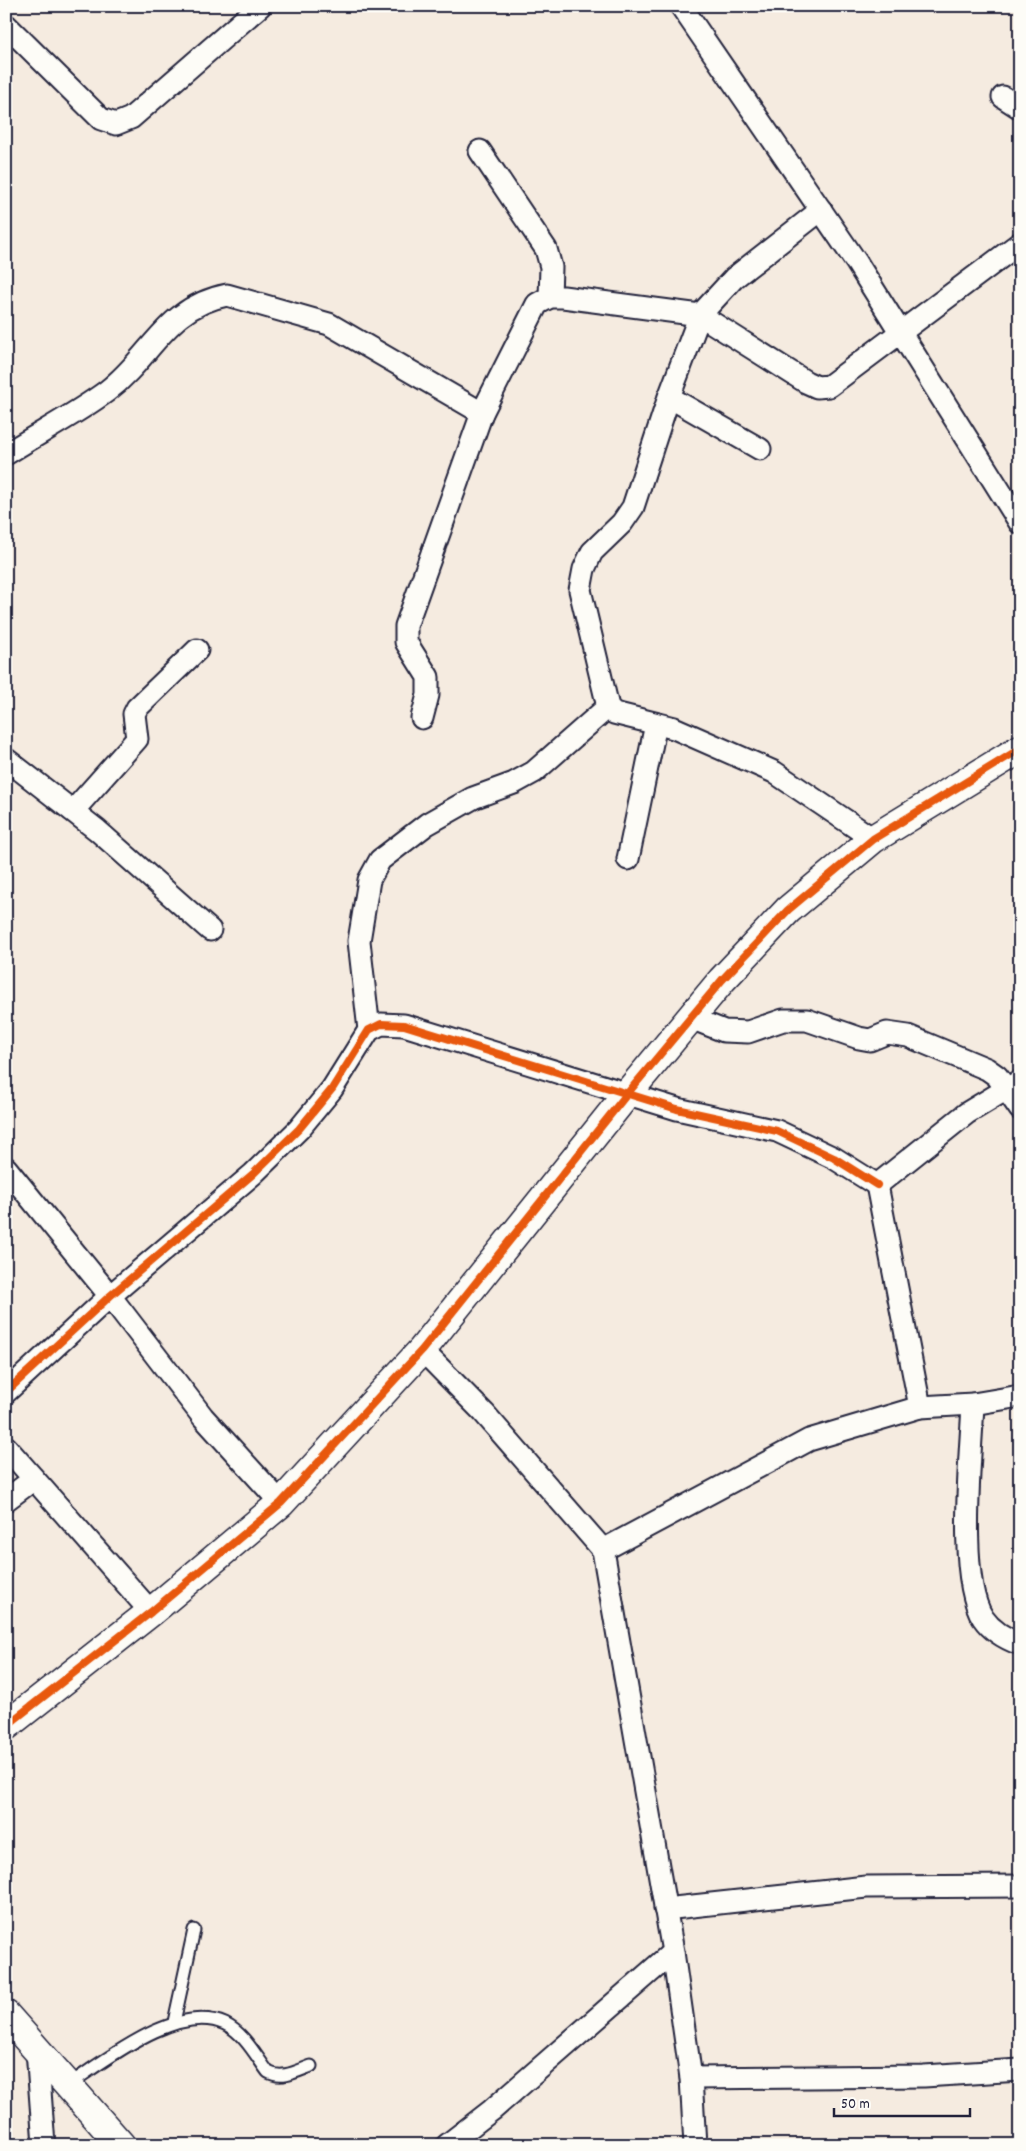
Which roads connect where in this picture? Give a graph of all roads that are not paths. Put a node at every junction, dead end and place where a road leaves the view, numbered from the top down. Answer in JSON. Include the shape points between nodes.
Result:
{"nodes":[{"id":1,"x":260,"y":6,"type":"edge"},
{"id":2,"x":681,"y":6,"type":"edge"},
{"id":3,"x":6,"y":25,"type":"edge"},
{"id":4,"x":480,"y":151,"type":"dead end"},
{"id":5,"x":821,"y":210,"type":"junction"},
{"id":6,"x":1020,"y":243,"type":"edge"},
{"id":7,"x":550,"y":297,"type":"junction"},
{"id":8,"x":700,"y":315,"type":"junction"},
{"id":9,"x":900,"y":332,"type":"junction"},
{"id":10,"x":669,"y":397,"type":"junction"},
{"id":11,"x":482,"y":414,"type":"junction"},
{"id":12,"x":760,"y":449,"type":"dead end"},
{"id":13,"x":6,"y":454,"type":"edge"},
{"id":14,"x":1020,"y":523,"type":"edge"},
{"id":15,"x":197,"y":650,"type":"dead end"},
{"id":16,"x":608,"y":708,"type":"junction"},
{"id":17,"x":422,"y":718,"type":"dead end"},
{"id":18,"x":656,"y":724,"type":"junction"},
{"id":19,"x":1020,"y":748,"type":"edge"},
{"id":20,"x":6,"y":759,"type":"edge"},
{"id":21,"x":73,"y":811,"type":"junction"},
{"id":22,"x":873,"y":839,"type":"junction"},
{"id":23,"x":628,"y":859,"type":"dead end"},
{"id":24,"x":210,"y":930,"type":"dead end"},
{"id":25,"x":691,"y":1018,"type":"junction"},
{"id":26,"x":369,"y":1030,"type":"junction"},
{"id":27,"x":1012,"y":1085,"type":"edge"},
{"id":28,"x":627,"y":1094,"type":"junction"},
{"id":29,"x":1020,"y":1109,"type":"edge"},
{"id":30,"x":6,"y":1168,"type":"edge"},
{"id":31,"x":877,"y":1184,"type":"junction"},
{"id":32,"x":110,"y":1296,"type":"junction"},
{"id":33,"x":422,"y":1350,"type":"junction"},
{"id":34,"x":6,"y":1392,"type":"edge"},
{"id":35,"x":1020,"y":1396,"type":"edge"},
{"id":36,"x":972,"y":1404,"type":"junction"},
{"id":37,"x":920,"y":1407,"type":"junction"},
{"id":38,"x":6,"y":1447,"type":"edge"},
{"id":39,"x":34,"y":1478,"type":"junction"},
{"id":40,"x":6,"y":1500,"type":"edge"},
{"id":41,"x":281,"y":1504,"type":"junction"},
{"id":42,"x":603,"y":1550,"type":"junction"},
{"id":43,"x":151,"y":1612,"type":"junction"},
{"id":44,"x":1020,"y":1644,"type":"edge"},
{"id":45,"x":6,"y":1726,"type":"edge"},
{"id":46,"x":1020,"y":1886,"type":"edge"},
{"id":47,"x":665,"y":1909,"type":"junction"},
{"id":48,"x":194,"y":1930,"type":"dead end"},
{"id":49,"x":673,"y":1952,"type":"junction"},
{"id":50,"x":6,"y":2015,"type":"edge"},
{"id":51,"x":174,"y":2022,"type":"junction"},
{"id":52,"x":37,"y":2050,"type":"junction"},
{"id":53,"x":311,"y":2066,"type":"dead end"},
{"id":54,"x":1020,"y":2070,"type":"edge"},
{"id":55,"x":691,"y":2078,"type":"junction"},
{"id":56,"x":68,"y":2085,"type":"junction"},
{"id":57,"x":44,"y":2145,"type":"edge"},
{"id":58,"x":121,"y":2145,"type":"edge"},
{"id":59,"x":447,"y":2145,"type":"edge"},
{"id":60,"x":695,"y":2145,"type":"edge"}],
"edges":[{"from":1,"to":3,"type":"street","via":[[131,118],[116,124],[101,119]]},
{"from":2,"to":5,"type":"street"},
{"from":4,"to":7,"type":"street","via":[[546,249],[551,267]]},
{"from":5,"to":8,"type":"street","via":[[734,278]]},
{"from":5,"to":9,"type":"street"},
{"from":6,"to":9,"type":"street"},
{"from":7,"to":8,"type":"street"},
{"from":7,"to":11,"type":"street","via":[[537,304]]},
{"from":8,"to":9,"type":"street","via":[[817,387],[829,386]]},
{"from":8,"to":10,"type":"street"},
{"from":9,"to":14,"type":"street"},
{"from":10,"to":12,"type":"street"},
{"from":10,"to":16,"type":"street","via":[[633,507],[622,523],[592,552],[584,569],[580,590]]},
{"from":11,"to":13,"type":"street","via":[[329,324],[227,294],[187,310],[107,391]]},
{"from":11,"to":17,"type":"street","via":[[406,626],[406,642],[428,677],[428,696]]},
{"from":15,"to":21,"type":"street","via":[[137,708],[134,714],[137,739]]},
{"from":16,"to":18,"type":"street","via":[[624,717]]},
{"from":16,"to":26,"type":"street","via":[[534,772],[473,798],[427,824],[380,860],[369,880],[358,941]]},
{"from":18,"to":22,"type":"street","via":[[674,728],[774,772]]},
{"from":18,"to":23,"type":"street"},
{"from":19,"to":22,"type":"street"},
{"from":20,"to":21,"type":"street"},
{"from":21,"to":24,"type":"street"},
{"from":22,"to":25,"type":"street","via":[[788,910]]},
{"from":25,"to":27,"type":"street","via":[[724,1031],[748,1032],[783,1020],[807,1020],[870,1040],[887,1033],[908,1036],[987,1069]]},
{"from":25,"to":28,"type":"street"},
{"from":26,"to":28,"type":"street","via":[[382,1024],[404,1025]]},
{"from":26,"to":32,"type":"street","via":[[332,1089],[299,1129],[253,1174]]},
{"from":27,"to":29,"type":"street"},
{"from":27,"to":31,"type":"street","via":[[967,1113]]},
{"from":28,"to":31,"type":"street","via":[[677,1109],[777,1131],[834,1158]]},
{"from":28,"to":33,"type":"street"},
{"from":30,"to":32,"type":"street"},
{"from":31,"to":37,"type":"street"},
{"from":32,"to":34,"type":"street"},
{"from":32,"to":41,"type":"street","via":[[203,1418]]},
{"from":33,"to":41,"type":"street"},
{"from":33,"to":42,"type":"street","via":[[484,1413]]},
{"from":35,"to":36,"type":"street"},
{"from":36,"to":37,"type":"street"},
{"from":36,"to":44,"type":"street","via":[[968,1522],[971,1588],[983,1618],[997,1633]]},
{"from":37,"to":42,"type":"street","via":[[809,1440]]},
{"from":38,"to":39,"type":"street"},
{"from":39,"to":40,"type":"street"},
{"from":39,"to":43,"type":"street"},
{"from":41,"to":43,"type":"street"},
{"from":42,"to":47,"type":"street"},
{"from":43,"to":45,"type":"street"},
{"from":46,"to":47,"type":"street","via":[[866,1887]]},
{"from":47,"to":49,"type":"street"},
{"from":48,"to":51,"type":"lane"},
{"from":49,"to":55,"type":"street"},
{"from":49,"to":59,"type":"street","via":[[492,2110]]},
{"from":50,"to":52,"type":"street"},
{"from":51,"to":53,"type":"lane","via":[[199,2019],[226,2025],[242,2038],[274,2076]]},
{"from":51,"to":56,"type":"lane","via":[[124,2048]]},
{"from":52,"to":56,"type":"street"},
{"from":52,"to":57,"type":"street"},
{"from":54,"to":55,"type":"street","via":[[924,2076]]},
{"from":55,"to":60,"type":"street"},
{"from":56,"to":58,"type":"street"}]}
